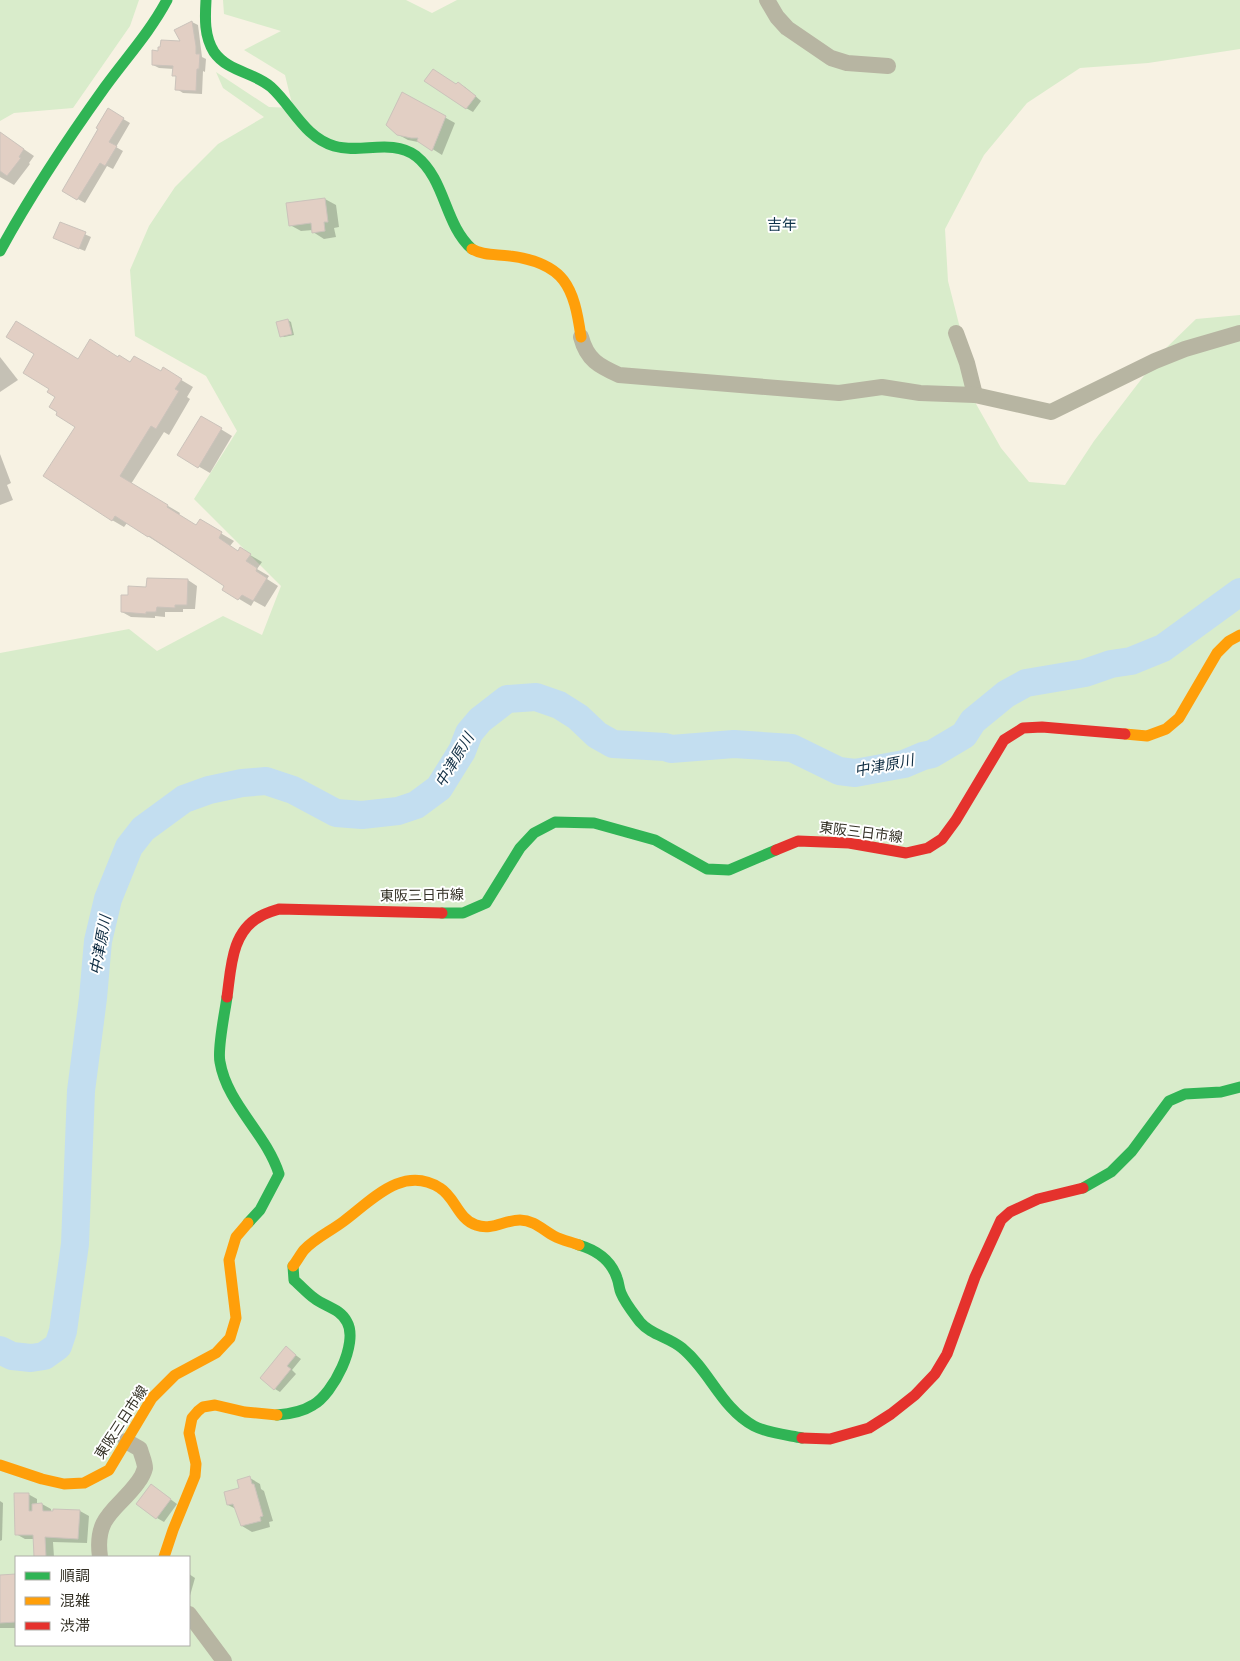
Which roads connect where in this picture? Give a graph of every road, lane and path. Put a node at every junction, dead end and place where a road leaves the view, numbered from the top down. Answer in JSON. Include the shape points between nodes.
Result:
{"nodes":[{"id":1,"x":167,"y":0,"type":"edge"},
{"id":2,"x":206,"y":0,"type":"edge"},
{"id":3,"x":766,"y":0,"type":"edge"},
{"id":4,"x":888,"y":66,"type":"dead end"},
{"id":5,"x":0,"y":251,"type":"edge"},
{"id":6,"x":956,"y":333,"type":"dead end"},
{"id":7,"x":1240,"y":333,"type":"edge"},
{"id":8,"x":581,"y":337,"type":"joint"},
{"id":9,"x":975,"y":395,"type":"junction"},
{"id":10,"x":1240,"y":635,"type":"edge"},
{"id":11,"x":1240,"y":1087,"type":"edge"},
{"id":12,"x":126,"y":1441,"type":"junction"},
{"id":13,"x":0,"y":1465,"type":"edge"},
{"id":14,"x":100,"y":1556,"type":"edge"},
{"id":15,"x":164,"y":1556,"type":"edge"},
{"id":16,"x":190,"y":1615,"type":"edge"},
{"id":17,"x":224,"y":1661,"type":"edge"}],
"edges":[{"from":1,"to":5,"type":"street","via":[[158,20],[40,180]]},
{"from":2,"to":8,"type":"street","via":[[208,41],[223,62],[262,79],[308,131],[334,147],[400,149],[413,154],[431,172],[458,232],[473,250],[486,255],[533,260],[562,279],[572,292]]},
{"from":3,"to":4,"type":"street","via":[[787,28],[831,58],[847,63]]},
{"from":6,"to":9,"type":"street"},
{"from":7,"to":9,"type":"street","via":[[1155,361],[1051,412]]},
{"from":8,"to":9,"type":"street","via":[[584,350],[594,361],[619,375],[839,393],[882,388]]},
{"from":10,"to":12,"type":"street","name":"東阪三日市線","via":[[1217,653],[1179,718],[1166,729],[1147,736],[1023,728],[1004,740],[956,820],[942,839],[928,848],[906,853],[849,843],[798,841],[729,870],[707,869],[655,840],[594,823],[555,822],[534,833],[520,848],[486,903],[463,913],[278,909],[259,917],[245,929],[233,952],[219,1060],[225,1084],[264,1141],[279,1174],[260,1210],[236,1237],[229,1260],[236,1318],[230,1338],[216,1353],[175,1375],[152,1398]]},
{"from":11,"to":15,"type":"street","via":[[1221,1092],[1185,1094],[1169,1101],[1132,1151],[1111,1172],[1076,1191],[1038,1199],[1000,1220],[974,1277],[947,1354],[935,1374],[915,1395],[869,1428],[830,1439],[805,1439],[756,1427],[742,1418],[730,1408],[681,1347],[641,1323],[622,1293],[609,1263],[590,1248],[555,1237],[534,1223],[520,1220],[485,1228],[473,1224],[439,1187],[419,1180],[386,1188],[324,1234],[292,1266],[294,1280],[319,1302],[336,1308],[350,1328],[351,1338],[328,1394],[302,1411],[280,1416],[219,1405],[201,1408],[189,1426],[196,1471],[194,1481]]},
{"from":12,"to":13,"type":"street","name":"東阪三日市線","via":[[109,1470],[82,1483],[63,1484]]},
{"from":12,"to":14,"type":"street","via":[[140,1449],[145,1468],[133,1489],[105,1520],[98,1537]]},
{"from":16,"to":17,"type":"street"}]}
